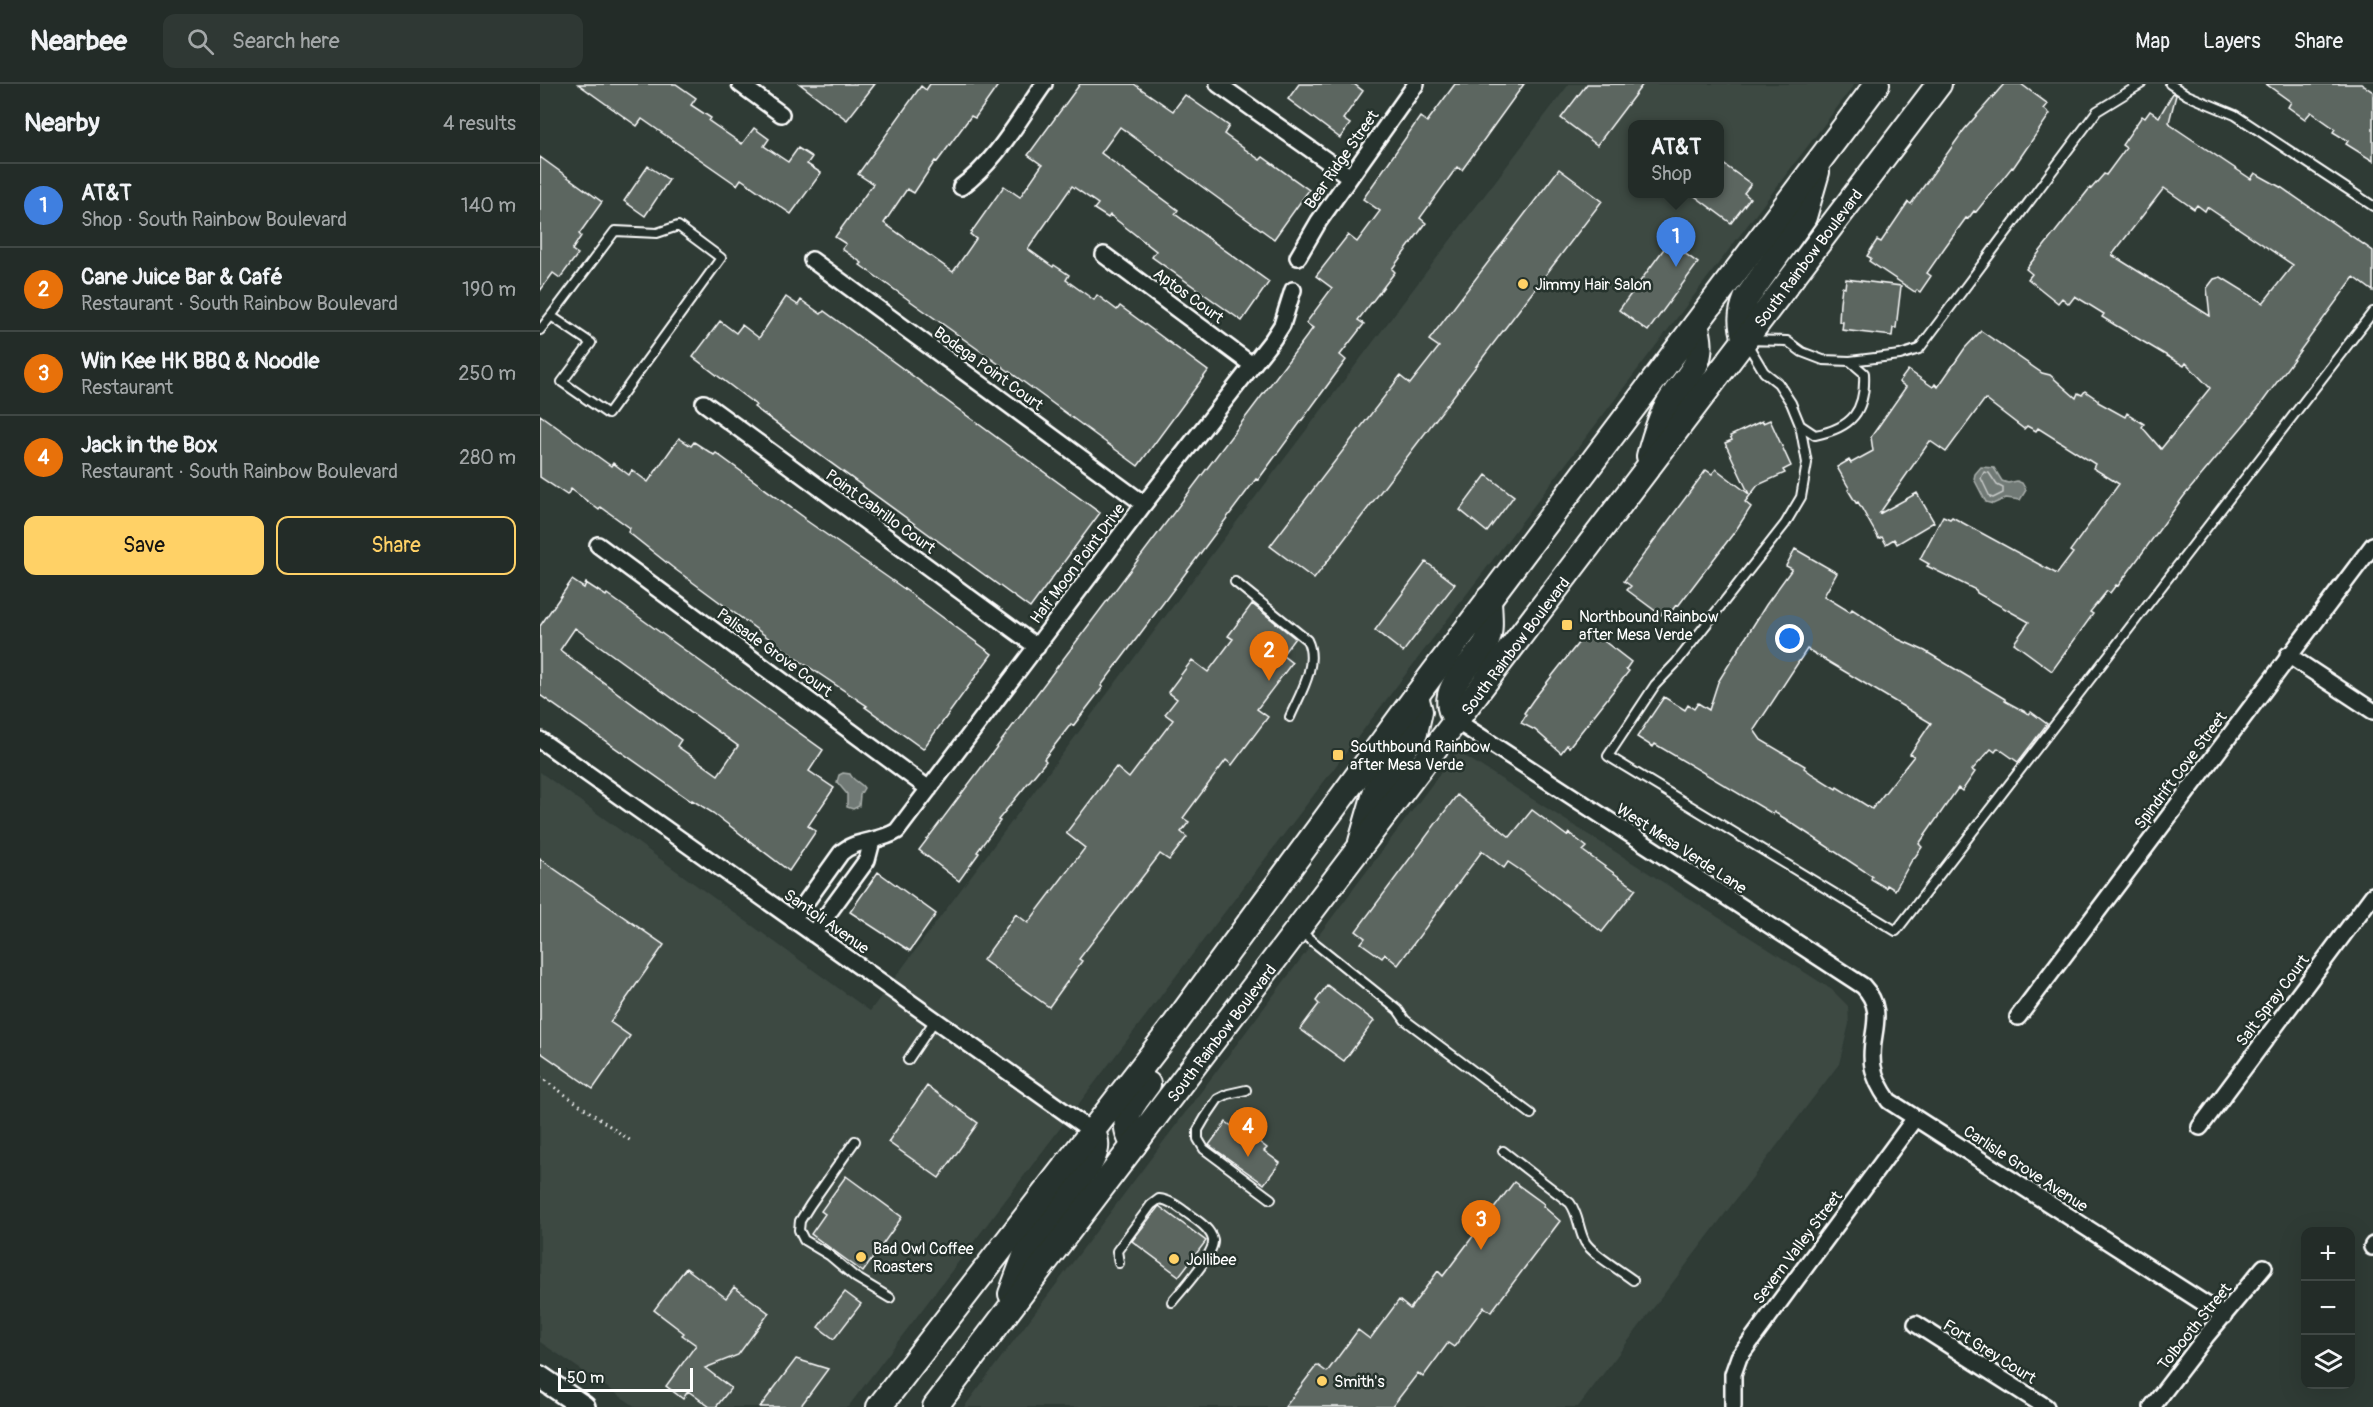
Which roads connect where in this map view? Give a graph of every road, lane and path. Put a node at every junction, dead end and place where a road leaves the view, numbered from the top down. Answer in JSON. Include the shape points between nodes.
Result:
{"nodes":[{"id":1,"x":740,"y":84,"type":"edge"},
{"id":2,"x":1044,"y":84,"type":"edge"},
{"id":3,"x":1218,"y":84,"type":"edge"},
{"id":4,"x":1416,"y":84,"type":"edge"},
{"id":5,"x":1877,"y":84,"type":"edge"},
{"id":6,"x":1939,"y":84,"type":"edge"},
{"id":7,"x":2141,"y":84,"type":"edge"},
{"id":8,"x":2170,"y":84,"type":"edge"},
{"id":9,"x":761,"y":90,"type":"edge"},
{"id":10,"x":781,"y":114,"type":"dead end"},
{"id":11,"x":1821,"y":159,"type":"junction"},
{"id":12,"x":1350,"y":177,"type":"junction"},
{"id":13,"x":961,"y":187,"type":"dead end"},
{"id":14,"x":2373,"y":206,"type":"edge"},
{"id":15,"x":1104,"y":255,"type":"dead end"},
{"id":16,"x":1298,"y":257,"type":"dead end"},
{"id":17,"x":812,"y":260,"type":"dead end"},
{"id":18,"x":1293,"y":290,"type":"dead end"},
{"id":19,"x":2373,"y":312,"type":"edge"},
{"id":20,"x":551,"y":316,"type":"junction"},
{"id":21,"x":1696,"y":325,"type":"junction"},
{"id":22,"x":540,"y":330,"type":"edge"},
{"id":23,"x":1745,"y":340,"type":"junction"},
{"id":24,"x":1850,"y":361,"type":"junction"},
{"id":25,"x":1252,"y":365,"type":"junction"},
{"id":26,"x":704,"y":403,"type":"dead end"},
{"id":27,"x":1800,"y":425,"type":"junction"},
{"id":28,"x":1642,"y":475,"type":"junction"},
{"id":29,"x":1144,"y":504,"type":"junction"},
{"id":30,"x":598,"y":545,"type":"dead end"},
{"id":31,"x":2373,"y":545,"type":"edge"},
{"id":32,"x":1235,"y":582,"type":"dead end"},
{"id":33,"x":1490,"y":598,"type":"junction"},
{"id":34,"x":1036,"y":647,"type":"junction"},
{"id":35,"x":2288,"y":655,"type":"junction"},
{"id":36,"x":1416,"y":696,"type":"junction"},
{"id":37,"x":2373,"y":711,"type":"edge"},
{"id":38,"x":1290,"y":717,"type":"dead end"},
{"id":39,"x":1458,"y":723,"type":"junction"},
{"id":40,"x":540,"y":740,"type":"edge"},
{"id":41,"x":929,"y":789,"type":"junction"},
{"id":42,"x":872,"y":842,"type":"junction"},
{"id":43,"x":1358,"y":856,"type":"junction"},
{"id":44,"x":2373,"y":895,"type":"edge"},
{"id":45,"x":793,"y":920,"type":"junction"},
{"id":46,"x":1300,"y":931,"type":"junction"},
{"id":47,"x":813,"y":934,"type":"junction"},
{"id":48,"x":1877,"y":1011,"type":"joint"},
{"id":49,"x":2018,"y":1017,"type":"dead end"},
{"id":50,"x":935,"y":1020,"type":"junction"},
{"id":51,"x":1172,"y":1028,"type":"junction"},
{"id":52,"x":908,"y":1060,"type":"dead end"},
{"id":53,"x":540,"y":1077,"type":"edge"},
{"id":54,"x":1246,"y":1090,"type":"dead end"},
{"id":55,"x":1531,"y":1114,"type":"dead end"},
{"id":56,"x":1915,"y":1118,"type":"junction"},
{"id":57,"x":2200,"y":1127,"type":"dead end"},
{"id":58,"x":1093,"y":1132,"type":"junction"},
{"id":59,"x":631,"y":1141,"type":"dead end"},
{"id":60,"x":855,"y":1141,"type":"dead end"},
{"id":61,"x":1134,"y":1145,"type":"junction"},
{"id":62,"x":1503,"y":1151,"type":"dead end"},
{"id":63,"x":1271,"y":1199,"type":"dead end"},
{"id":64,"x":1119,"y":1263,"type":"dead end"},
{"id":65,"x":2264,"y":1267,"type":"dead end"},
{"id":66,"x":1633,"y":1280,"type":"dead end"},
{"id":67,"x":890,"y":1298,"type":"dead end"},
{"id":68,"x":1172,"y":1302,"type":"dead end"},
{"id":69,"x":2224,"y":1316,"type":"junction"},
{"id":70,"x":1002,"y":1319,"type":"junction"},
{"id":71,"x":1916,"y":1324,"type":"dead end"},
{"id":72,"x":540,"y":1377,"type":"edge"},
{"id":73,"x":584,"y":1407,"type":"edge"},
{"id":74,"x":879,"y":1407,"type":"edge"},
{"id":75,"x":935,"y":1407,"type":"edge"},
{"id":76,"x":1734,"y":1407,"type":"edge"},
{"id":77,"x":2046,"y":1407,"type":"edge"},
{"id":78,"x":2152,"y":1407,"type":"edge"}],
"edges":[{"from":1,"to":9,"type":"street"},
{"from":2,"to":13,"type":"street","via":[[988,162]]},
{"from":3,"to":12,"type":"street"},
{"from":4,"to":12,"type":"street","name":"Bear Ridge Street"},
{"from":5,"to":11,"type":"main road"},
{"from":6,"to":23,"type":"main road","name":"South Rainbow Boulevard"},
{"from":7,"to":24,"type":"lane","via":[[2097,111],[1919,349]]},
{"from":8,"to":14,"type":"lane","via":[[2235,115]]},
{"from":9,"to":10,"type":"street"},
{"from":11,"to":21,"type":"main road"},
{"from":11,"to":23,"type":"main road","via":[[1804,217],[1746,299],[1741,314]]},
{"from":12,"to":16,"type":"street","name":"Bear Ridge Street"},
{"from":15,"to":25,"type":"street","name":"Aptos Court"},
{"from":17,"to":29,"type":"street","name":"Bodega Point Court"},
{"from":18,"to":25,"type":"street","name":"Half Moon Point Drive","via":[[1282,325]]},
{"from":19,"to":27,"type":"lane","via":[[1896,931],[1608,756],[1655,685],[1785,524],[1802,497],[1807,463]]},
{"from":20,"to":20,"type":"lane","via":[[615,231],[657,233],[678,226],[721,258],[608,414],[562,382],[591,343]]},
{"from":20,"to":22,"type":"lane"},
{"from":21,"to":28,"type":"main road","via":[[1700,357],[1664,411]]},
{"from":21,"to":33,"type":"main road"},
{"from":23,"to":24,"type":"lane","via":[[1787,341],[1823,360]]},
{"from":23,"to":27,"type":"lane","via":[[1764,372],[1778,383],[1791,403]]},
{"from":23,"to":28,"type":"main road","name":"South Rainbow Boulevard"},
{"from":24,"to":27,"type":"lane","via":[[1863,373],[1865,393],[1856,414],[1836,431],[1815,435]]},
{"from":25,"to":29,"type":"street","name":"Half Moon Point Drive"},
{"from":26,"to":34,"type":"street","name":"Point Cabrillo Court"},
{"from":28,"to":39,"type":"main road","name":"South Rainbow Boulevard"},
{"from":29,"to":34,"type":"street","name":"Half Moon Point Drive"},
{"from":30,"to":41,"type":"street","name":"Palisade Grove Court"},
{"from":31,"to":35,"type":"street","name":"Spindrift Cove Street"},
{"from":32,"to":38,"type":"lane","via":[[1307,640],[1311,649],[1311,665]]},
{"from":33,"to":36,"type":"main road"},
{"from":33,"to":39,"type":"main road","via":[[1488,639],[1451,693],[1452,715]]},
{"from":34,"to":41,"type":"street","name":"Half Moon Point Drive"},
{"from":35,"to":37,"type":"street"},
{"from":35,"to":49,"type":"street","name":"Spindrift Cove Street"},
{"from":36,"to":43,"type":"main road","via":[[1420,711],[1415,734],[1376,790]]},
{"from":36,"to":51,"type":"main road"},
{"from":39,"to":43,"type":"main road","name":"South Rainbow Boulevard"},
{"from":39,"to":48,"type":"street","name":"West Mesa Verde Lane","via":[[1863,986]]},
{"from":40,"to":45,"type":"street","name":"Santoli Avenue"},
{"from":41,"to":42,"type":"street","name":"Half Moon Point Drive","via":[[897,831]]},
{"from":42,"to":45,"type":"street","name":"Half Moon Point Drive","via":[[850,844]]},
{"from":42,"to":47,"type":"street","via":[[867,860]]},
{"from":43,"to":46,"type":"main road","name":"South Rainbow Boulevard"},
{"from":44,"to":57,"type":"street","name":"Salt Spray Court"},
{"from":45,"to":47,"type":"street","name":"Santoli Avenue"},
{"from":46,"to":55,"type":"lane","via":[[1406,1020]]},
{"from":46,"to":61,"type":"main road","name":"South Rainbow Boulevard"},
{"from":47,"to":50,"type":"street","name":"Santoli Avenue"},
{"from":48,"to":56,"type":"street","name":"Carlisle Grove Avenue","via":[[1873,1066],[1880,1087],[1889,1101]]},
{"from":50,"to":52,"type":"lane"},
{"from":50,"to":58,"type":"street","name":"Santoli Avenue"},
{"from":51,"to":58,"type":"main road"},
{"from":51,"to":61,"type":"main road","via":[[1160,1068],[1128,1114],[1127,1134]]},
{"from":53,"to":59,"type":"path"},
{"from":54,"to":63,"type":"lane","via":[[1218,1100],[1198,1130],[1198,1139],[1204,1149]]},
{"from":56,"to":69,"type":"street","name":"Carlisle Grove Avenue"},
{"from":56,"to":76,"type":"street","name":"Severn Valley Street","via":[[1739,1357],[1733,1374]]},
{"from":58,"to":70,"type":"main road","via":[[1097,1149],[1090,1164],[1028,1248]]},
{"from":58,"to":74,"type":"main road"},
{"from":60,"to":67,"type":"lane","via":[[810,1205],[799,1230],[804,1240]]},
{"from":61,"to":70,"type":"main road","name":"South Rainbow Boulevard"},
{"from":62,"to":66,"type":"lane","via":[[1570,1203],[1584,1241]]},
{"from":64,"to":68,"type":"lane","via":[[1117,1251],[1159,1199],[1198,1220],[1213,1242],[1210,1253]]},
{"from":65,"to":69,"type":"street","name":"Tolbooth Street"},
{"from":69,"to":78,"type":"street","name":"Tolbooth Street"},
{"from":70,"to":75,"type":"main road","name":"South Rainbow Boulevard"},
{"from":71,"to":77,"type":"street","name":"Fort Grey Court"},
{"from":72,"to":73,"type":"main road"}]}
